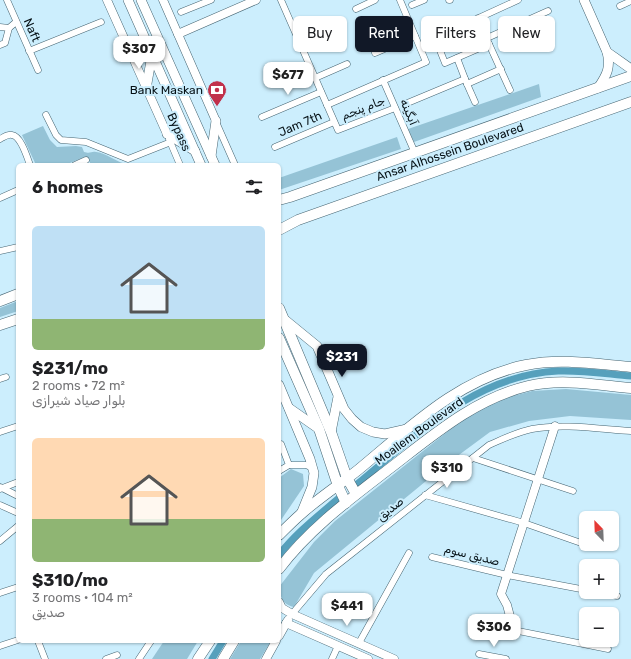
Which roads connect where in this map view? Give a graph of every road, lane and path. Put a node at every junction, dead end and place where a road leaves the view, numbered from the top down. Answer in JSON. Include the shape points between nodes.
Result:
{"nodes":[{"id":1,"x":6,"y":0,"type":"edge"},
{"id":2,"x":107,"y":0,"type":"edge"},
{"id":3,"x":128,"y":0,"type":"edge"},
{"id":4,"x":142,"y":0,"type":"edge"},
{"id":5,"x":163,"y":0,"type":"edge"},
{"id":6,"x":282,"y":0,"type":"edge"},
{"id":7,"x":376,"y":0,"type":"edge"},
{"id":8,"x":400,"y":0,"type":"edge"},
{"id":9,"x":424,"y":0,"type":"edge"},
{"id":10,"x":518,"y":0,"type":"edge"},
{"id":11,"x":584,"y":0,"type":"edge"},
{"id":12,"x":206,"y":1,"type":"edge"},
{"id":13,"x":252,"y":1,"type":"edge"},
{"id":14,"x":631,"y":1,"type":"edge"},
{"id":15,"x":412,"y":5,"type":"dead end"},
{"id":16,"x":620,"y":6,"type":"dead end"},
{"id":17,"x":356,"y":8,"type":"dead end"},
{"id":18,"x":548,"y":11,"type":"dead end"},
{"id":19,"x":181,"y":12,"type":"dead end"},
{"id":20,"x":482,"y":16,"type":"edge"},
{"id":21,"x":16,"y":22,"type":"junction"},
{"id":22,"x":101,"y":22,"type":"dead end"},
{"id":23,"x":293,"y":26,"type":"edge"},
{"id":24,"x":0,"y":27,"type":"edge"},
{"id":25,"x":9,"y":28,"type":"junction"},
{"id":26,"x":178,"y":34,"type":"junction"},
{"id":27,"x":415,"y":36,"type":"junction"},
{"id":28,"x":490,"y":40,"type":"edge"},
{"id":29,"x":0,"y":45,"type":"edge"},
{"id":30,"x":490,"y":45,"type":"edge"},
{"id":31,"x":29,"y":51,"type":"junction"},
{"id":32,"x":304,"y":52,"type":"edge"},
{"id":33,"x":441,"y":52,"type":"edge"},
{"id":34,"x":468,"y":52,"type":"edge"},
{"id":35,"x":607,"y":52,"type":"junction"},
{"id":36,"x":375,"y":54,"type":"dead end"},
{"id":37,"x":152,"y":55,"type":"junction"},
{"id":38,"x":457,"y":58,"type":"junction"},
{"id":39,"x":347,"y":64,"type":"dead end"},
{"id":40,"x":501,"y":69,"type":"junction"},
{"id":41,"x":631,"y":69,"type":"edge"},
{"id":42,"x":38,"y":70,"type":"dead end"},
{"id":43,"x":631,"y":76,"type":"edge"},
{"id":44,"x":315,"y":78,"type":"junction"},
{"id":45,"x":383,"y":80,"type":"junction"},
{"id":46,"x":466,"y":81,"type":"junction"},
{"id":47,"x":598,"y":88,"type":"junction"},
{"id":48,"x":146,"y":89,"type":"junction"},
{"id":49,"x":510,"y":90,"type":"dead end"},
{"id":50,"x":321,"y":92,"type":"junction"},
{"id":51,"x":475,"y":102,"type":"dead end"},
{"id":52,"x":631,"y":102,"type":"edge"},
{"id":53,"x":405,"y":104,"type":"dead end"},
{"id":54,"x":327,"y":105,"type":"junction"},
{"id":55,"x":395,"y":108,"type":"junction"},
{"id":56,"x":46,"y":115,"type":"dead end"},
{"id":57,"x":262,"y":118,"type":"dead end"},
{"id":58,"x":216,"y":121,"type":"junction"},
{"id":59,"x":334,"y":122,"type":"junction"},
{"id":60,"x":169,"y":138,"type":"junction"},
{"id":61,"x":0,"y":139,"type":"edge"},
{"id":62,"x":275,"y":147,"type":"dead end"},
{"id":63,"x":195,"y":152,"type":"junction"},
{"id":64,"x":415,"y":153,"type":"junction"},
{"id":65,"x":86,"y":160,"type":"dead end"},
{"id":66,"x":213,"y":161,"type":"edge"},
{"id":67,"x":29,"y":163,"type":"edge"},
{"id":68,"x":79,"y":163,"type":"edge"},
{"id":69,"x":179,"y":163,"type":"edge"},
{"id":70,"x":200,"y":163,"type":"edge"},
{"id":71,"x":234,"y":163,"type":"edge"},
{"id":72,"x":16,"y":191,"type":"edge"},
{"id":73,"x":0,"y":198,"type":"edge"},
{"id":74,"x":281,"y":199,"type":"edge"},
{"id":75,"x":281,"y":229,"type":"edge"},
{"id":76,"x":16,"y":247,"type":"edge"},
{"id":77,"x":0,"y":251,"type":"edge"},
{"id":78,"x":16,"y":295,"type":"edge"},
{"id":79,"x":0,"y":301,"type":"edge"},
{"id":80,"x":281,"y":312,"type":"edge"},
{"id":81,"x":284,"y":319,"type":"junction"},
{"id":82,"x":16,"y":320,"type":"edge"},
{"id":83,"x":0,"y":326,"type":"edge"},
{"id":84,"x":281,"y":343,"type":"edge"},
{"id":85,"x":631,"y":367,"type":"edge"},
{"id":86,"x":631,"y":388,"type":"edge"},
{"id":87,"x":281,"y":391,"type":"edge"},
{"id":88,"x":338,"y":397,"type":"junction"},
{"id":89,"x":289,"y":408,"type":"junction"},
{"id":90,"x":555,"y":426,"type":"junction"},
{"id":91,"x":16,"y":427,"type":"edge"},
{"id":92,"x":319,"y":429,"type":"junction"},
{"id":93,"x":407,"y":429,"type":"junction"},
{"id":94,"x":631,"y":431,"type":"edge"},
{"id":95,"x":0,"y":432,"type":"edge"},
{"id":96,"x":331,"y":432,"type":"junction"},
{"id":97,"x":281,"y":446,"type":"edge"},
{"id":98,"x":473,"y":458,"type":"junction"},
{"id":99,"x":289,"y":464,"type":"junction"},
{"id":100,"x":313,"y":468,"type":"junction"},
{"id":101,"x":281,"y":470,"type":"edge"},
{"id":102,"x":347,"y":478,"type":"junction"},
{"id":103,"x":538,"y":479,"type":"junction"},
{"id":104,"x":16,"y":483,"type":"edge"},
{"id":105,"x":338,"y":486,"type":"junction"},
{"id":106,"x":1,"y":488,"type":"edge"},
{"id":107,"x":574,"y":490,"type":"dead end"},
{"id":108,"x":356,"y":494,"type":"junction"},
{"id":109,"x":16,"y":495,"type":"edge"},
{"id":110,"x":425,"y":495,"type":"junction"},
{"id":111,"x":346,"y":503,"type":"junction"},
{"id":112,"x":0,"y":505,"type":"edge"},
{"id":113,"x":16,"y":512,"type":"edge"},
{"id":114,"x":301,"y":514,"type":"junction"},
{"id":115,"x":524,"y":523,"type":"junction"},
{"id":116,"x":16,"y":528,"type":"edge"},
{"id":117,"x":281,"y":533,"type":"edge"},
{"id":118,"x":0,"y":541,"type":"edge"},
{"id":119,"x":579,"y":542,"type":"edge"},
{"id":120,"x":409,"y":553,"type":"dead end"},
{"id":121,"x":432,"y":557,"type":"dead end"},
{"id":122,"x":281,"y":568,"type":"edge"},
{"id":123,"x":507,"y":575,"type":"junction"},
{"id":124,"x":16,"y":588,"type":"edge"},
{"id":125,"x":579,"y":589,"type":"edge"},
{"id":126,"x":0,"y":593,"type":"edge"},
{"id":127,"x":281,"y":606,"type":"edge"},
{"id":128,"x":292,"y":614,"type":"junction"},
{"id":129,"x":286,"y":623,"type":"junction"},
{"id":130,"x":508,"y":629,"type":"joint"},
{"id":131,"x":281,"y":632,"type":"edge"},
{"id":132,"x":16,"y":641,"type":"edge"},
{"id":133,"x":39,"y":643,"type":"edge"},
{"id":134,"x":150,"y":643,"type":"edge"},
{"id":135,"x":209,"y":643,"type":"edge"},
{"id":136,"x":233,"y":643,"type":"edge"},
{"id":137,"x":275,"y":643,"type":"edge"},
{"id":138,"x":359,"y":643,"type":"junction"},
{"id":139,"x":0,"y":646,"type":"edge"},
{"id":140,"x":338,"y":646,"type":"junction"},
{"id":141,"x":608,"y":649,"type":"dead end"},
{"id":142,"x":480,"y":654,"type":"dead end"},
{"id":143,"x":117,"y":655,"type":"dead end"},
{"id":144,"x":45,"y":659,"type":"edge"},
{"id":145,"x":106,"y":659,"type":"edge"},
{"id":146,"x":139,"y":659,"type":"edge"},
{"id":147,"x":198,"y":659,"type":"edge"},
{"id":148,"x":223,"y":659,"type":"edge"},
{"id":149,"x":266,"y":659,"type":"edge"},
{"id":150,"x":332,"y":659,"type":"edge"},
{"id":151,"x":368,"y":659,"type":"edge"},
{"id":152,"x":394,"y":659,"type":"edge"},
{"id":153,"x":506,"y":659,"type":"edge"}],
"edges":[{"from":1,"to":21,"type":"street","name":"Naft"},
{"from":2,"to":48,"type":"street","name":"Bypass"},
{"from":3,"to":37,"type":"main road"},
{"from":4,"to":66,"type":"main road"},
{"from":5,"to":26,"type":"street"},
{"from":6,"to":23,"type":"street"},
{"from":7,"to":17,"type":"street"},
{"from":8,"to":27,"type":"street"},
{"from":9,"to":15,"type":"street"},
{"from":10,"to":20,"type":"street"},
{"from":11,"to":35,"type":"main road"},
{"from":12,"to":19,"type":"street"},
{"from":13,"to":26,"type":"street"},
{"from":14,"to":16,"type":"street"},
{"from":18,"to":28,"type":"street"},
{"from":21,"to":25,"type":"street"},
{"from":21,"to":31,"type":"street","name":"Naft"},
{"from":22,"to":31,"type":"street"},
{"from":24,"to":25,"type":"street"},
{"from":25,"to":29,"type":"street","via":[[5,43]]},
{"from":26,"to":58,"type":"street"},
{"from":27,"to":36,"type":"street"},
{"from":27,"to":45,"type":"street","via":[[426,62]]},
{"from":30,"to":40,"type":"street"},
{"from":31,"to":42,"type":"street","name":"Naft"},
{"from":32,"to":44,"type":"street"},
{"from":33,"to":38,"type":"street","via":[[445,63]]},
{"from":34,"to":38,"type":"street"},
{"from":35,"to":41,"type":"main road"},
{"from":35,"to":47,"type":"main road","via":[[609,68]]},
{"from":37,"to":48,"type":"main road"},
{"from":37,"to":63,"type":"main road"},
{"from":38,"to":46,"type":"street"},
{"from":39,"to":44,"type":"street"},
{"from":40,"to":46,"type":"street"},
{"from":40,"to":49,"type":"street"},
{"from":43,"to":47,"type":"main road","name":"Ansar Alhossein Boulevared"},
{"from":44,"to":50,"type":"street"},
{"from":45,"to":54,"type":"street"},
{"from":45,"to":55,"type":"street","name":"آبگینه"},
{"from":46,"to":51,"type":"street"},
{"from":46,"to":53,"type":"street"},
{"from":47,"to":64,"type":"main road","name":"Ansar Alhossein Boulevared"},
{"from":48,"to":60,"type":"street","name":"Bypass"},
{"from":50,"to":54,"type":"street"},
{"from":50,"to":57,"type":"street"},
{"from":52,"to":75,"type":"main road","name":"Ansar Alhossein Boulevared","via":[[298,220]]},
{"from":54,"to":59,"type":"street"},
{"from":55,"to":59,"type":"street","name":"جام پنجم","via":[[338,130]]},
{"from":55,"to":64,"type":"street","name":"آبگینه"},
{"from":56,"to":60,"type":"street","via":[[56,136],[61,140],[86,142],[128,159]]},
{"from":58,"to":66,"type":"main road"},
{"from":58,"to":71,"type":"street"},
{"from":59,"to":62,"type":"street","name":"Jam 7th"},
{"from":60,"to":63,"type":"main road"},
{"from":60,"to":69,"type":"street","name":"Bypass"},
{"from":61,"to":67,"type":"street","via":[[12,135],[18,138]]},
{"from":63,"to":70,"type":"main road"},
{"from":64,"to":74,"type":"main road","name":"Ansar Alhossein Boulevared"},
{"from":65,"to":68,"type":"street"},
{"from":72,"to":73,"type":"street"},
{"from":76,"to":77,"type":"street"},
{"from":78,"to":79,"type":"main road"},
{"from":80,"to":81,"type":"main road"},
{"from":81,"to":88,"type":"main road","via":[[317,346]]},
{"from":81,"to":96,"type":"main road"},
{"from":82,"to":83,"type":"main road"},
{"from":84,"to":92,"type":"main road"},
{"from":85,"to":93,"type":"main road","name":"Moallem Boulevard","via":[[558,361],[526,365],[496,373],[441,402]]},
{"from":86,"to":108,"type":"main road","name":"Moallem Boulevard","via":[[558,382],[530,385],[503,393],[453,420]]},
{"from":87,"to":89,"type":"main road"},
{"from":88,"to":93,"type":"main road","via":[[344,409],[361,427],[385,434]]},
{"from":88,"to":96,"type":"main road"},
{"from":89,"to":92,"type":"main road"},
{"from":89,"to":100,"type":"main road"},
{"from":90,"to":94,"type":"street","name":"صدیق"},
{"from":90,"to":98,"type":"street","name":"صدیق","via":[[515,434],[489,445]]},
{"from":90,"to":103,"type":"street"},
{"from":91,"to":95,"type":"street"},
{"from":92,"to":105,"type":"main road"},
{"from":93,"to":102,"type":"main road","name":"Moallem Boulevard"},
{"from":96,"to":102,"type":"main road"},
{"from":97,"to":99,"type":"street"},
{"from":98,"to":103,"type":"street"},
{"from":98,"to":110,"type":"street","name":"صدیق"},
{"from":99,"to":100,"type":"street"},
{"from":99,"to":101,"type":"street"},
{"from":100,"to":114,"type":"main road","via":[[312,487]]},
{"from":102,"to":105,"type":"main road","name":"Moallem Boulevard"},
{"from":102,"to":108,"type":"main road"},
{"from":103,"to":107,"type":"street"},
{"from":103,"to":115,"type":"street"},
{"from":104,"to":106,"type":"street"},
{"from":105,"to":111,"type":"main road"},
{"from":105,"to":114,"type":"main road","name":"Moallem Boulevard"},
{"from":106,"to":109,"type":"street"},
{"from":108,"to":111,"type":"main road","name":"Moallem Boulevard"},
{"from":110,"to":115,"type":"street"},
{"from":110,"to":128,"type":"street","name":"صدیق","via":[[326,574]]},
{"from":111,"to":122,"type":"main road","name":"Moallem Boulevard","via":[[309,535]]},
{"from":112,"to":113,"type":"street"},
{"from":114,"to":117,"type":"main road","name":"Moallem Boulevard"},
{"from":115,"to":119,"type":"street"},
{"from":115,"to":123,"type":"street"},
{"from":116,"to":118,"type":"street"},
{"from":120,"to":138,"type":"street"},
{"from":121,"to":123,"type":"street","name":"صدیق سوم"},
{"from":123,"to":125,"type":"street","name":"صدیق سوم"},
{"from":123,"to":130,"type":"street","via":[[500,594],[507,605],[511,620]]},
{"from":124,"to":126,"type":"street"},
{"from":127,"to":128,"type":"street"},
{"from":128,"to":129,"type":"street"},
{"from":128,"to":138,"type":"street"},
{"from":129,"to":131,"type":"street"},
{"from":129,"to":140,"type":"street"},
{"from":130,"to":141,"type":"street"},
{"from":132,"to":139,"type":"street"},
{"from":133,"to":144,"type":"street"},
{"from":134,"to":146,"type":"street"},
{"from":135,"to":147,"type":"main road"},
{"from":136,"to":148,"type":"main road"},
{"from":137,"to":149,"type":"street"},
{"from":138,"to":152,"type":"street"},
{"from":140,"to":150,"type":"street"},
{"from":140,"to":151,"type":"street"},
{"from":142,"to":153,"type":"street"},
{"from":143,"to":145,"type":"street"}]}
